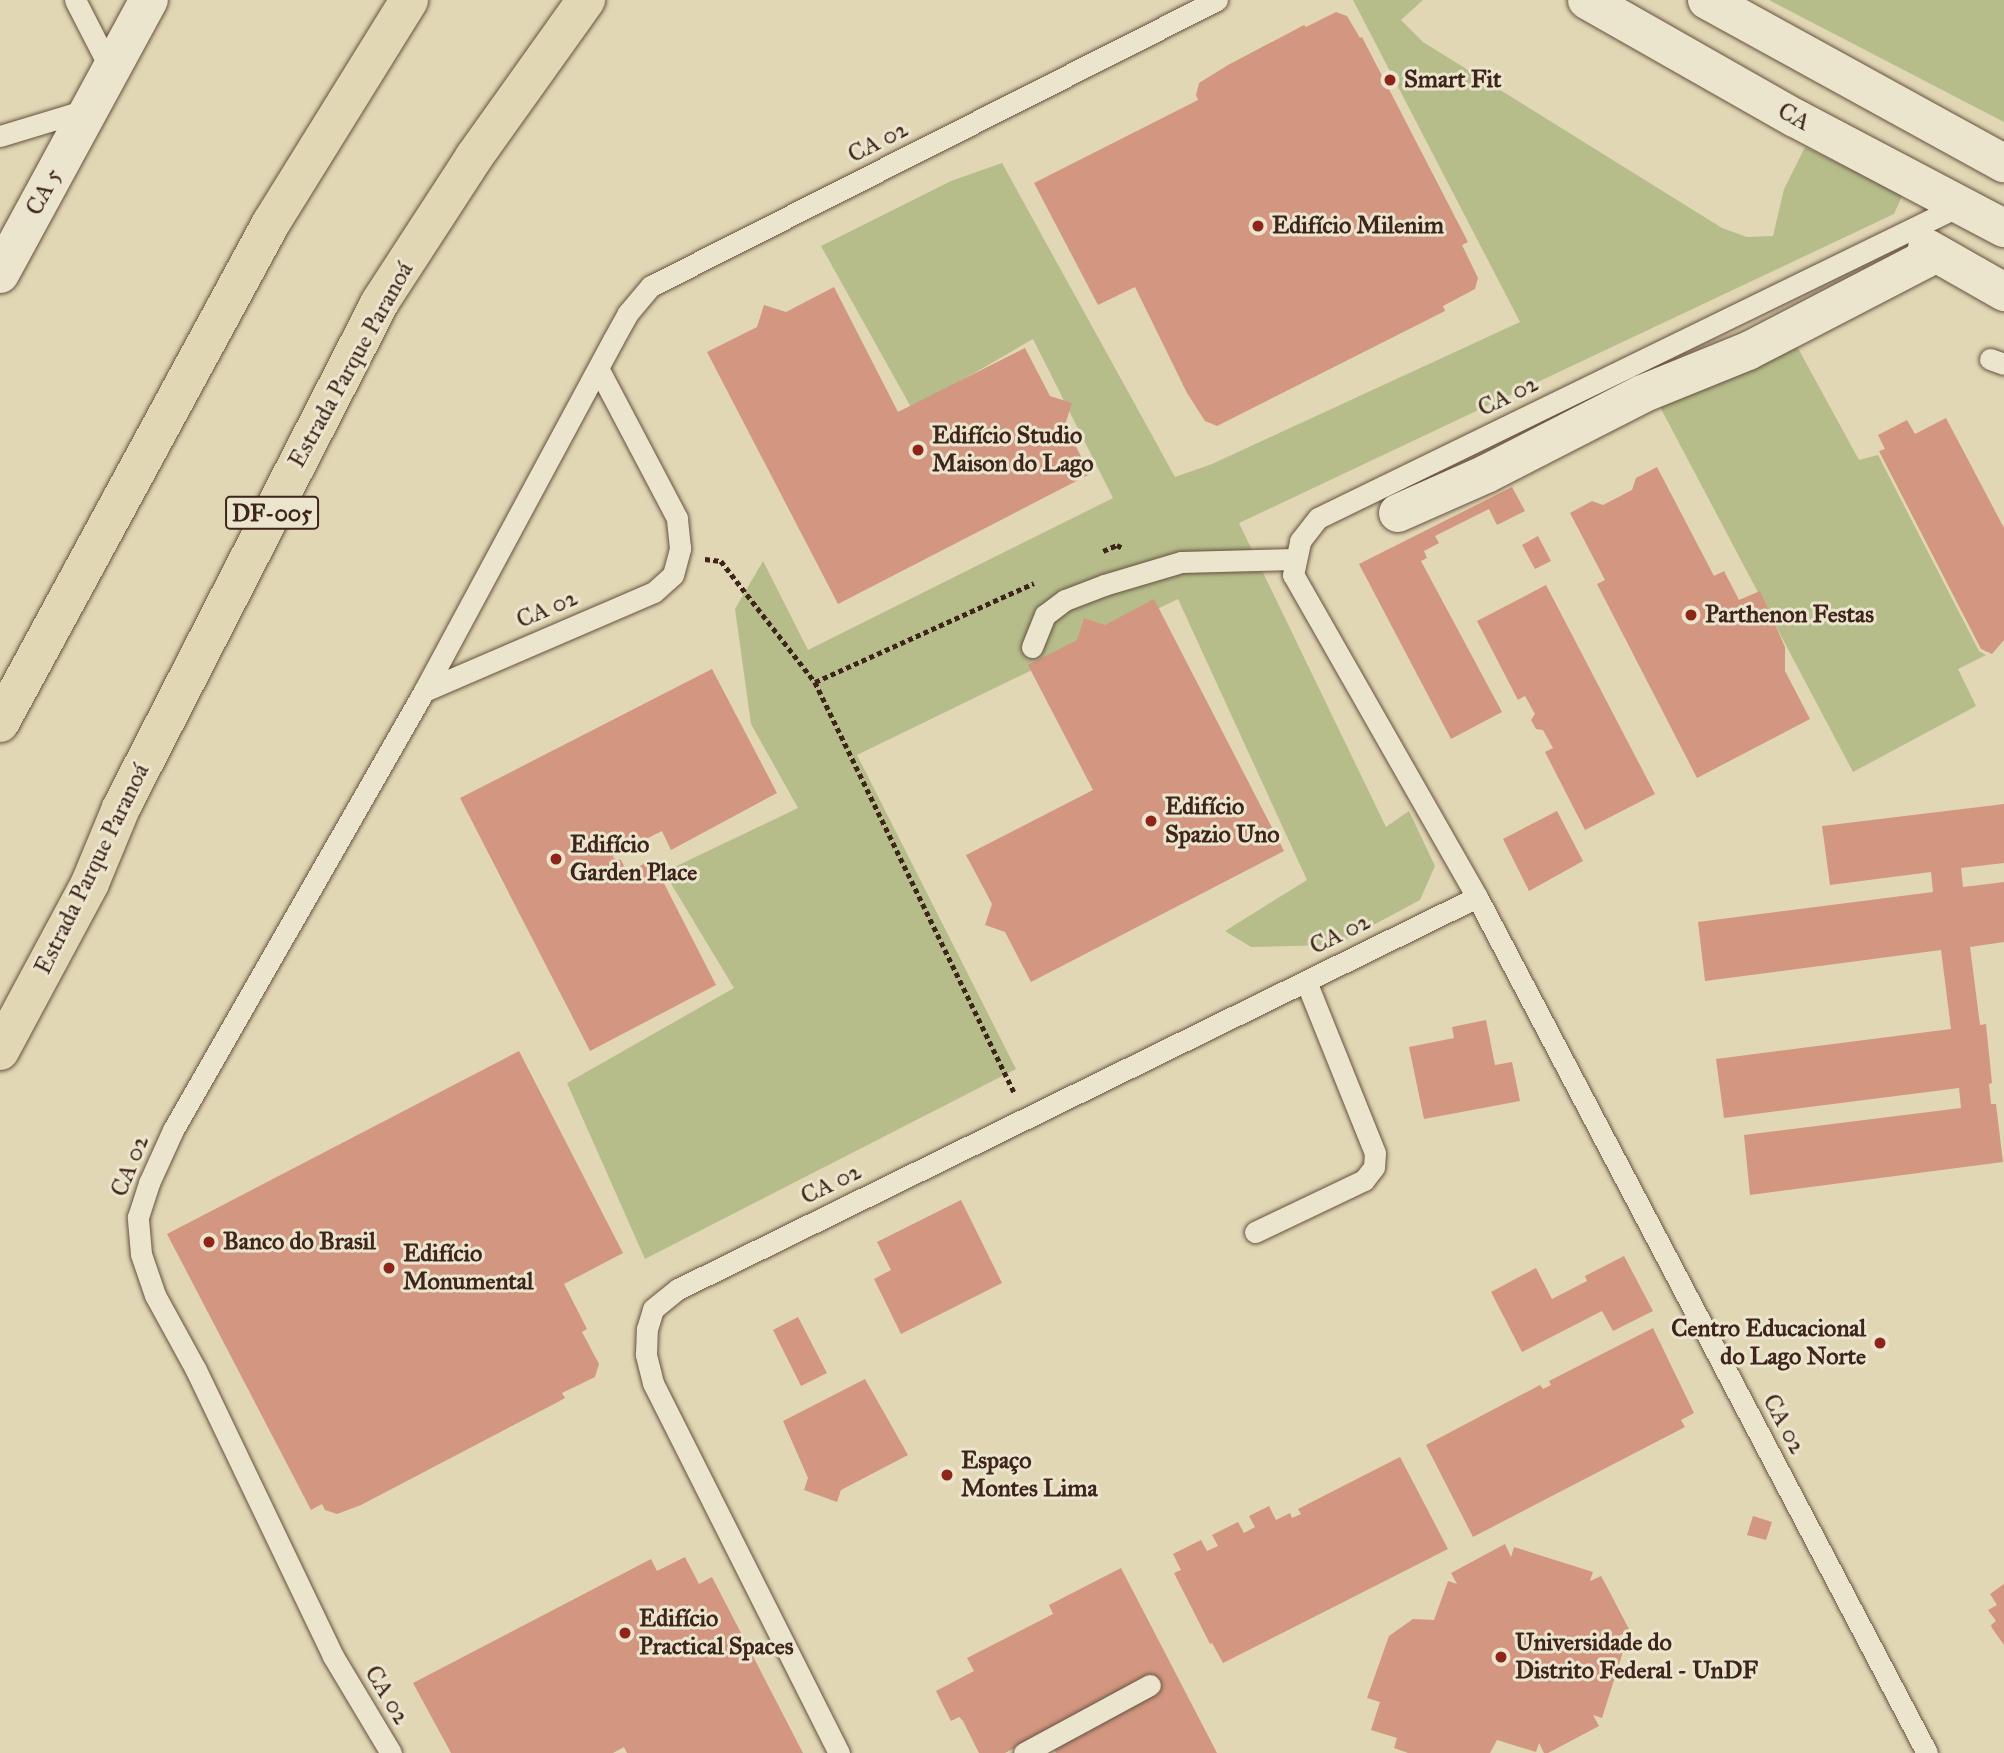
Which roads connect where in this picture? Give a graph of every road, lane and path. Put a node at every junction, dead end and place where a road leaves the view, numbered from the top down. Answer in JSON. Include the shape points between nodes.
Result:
{"nodes":[{"id":1,"x":75,"y":0,"type":"edge"},
{"id":2,"x":149,"y":0,"type":"edge"},
{"id":3,"x":410,"y":0,"type":"edge"},
{"id":4,"x":586,"y":0,"type":"edge"},
{"id":5,"x":1217,"y":0,"type":"edge"},
{"id":6,"x":1587,"y":0,"type":"edge"},
{"id":7,"x":1707,"y":0,"type":"edge"},
{"id":8,"x":111,"y":70,"type":"junction"},
{"id":9,"x":89,"y":109,"type":"junction"},
{"id":10,"x":0,"y":136,"type":"edge"},
{"id":11,"x":2004,"y":163,"type":"edge"},
{"id":12,"x":1961,"y":205,"type":"junction"},
{"id":13,"x":2004,"y":228,"type":"edge"},
{"id":14,"x":0,"y":274,"type":"edge"},
{"id":15,"x":2004,"y":292,"type":"edge"},
{"id":16,"x":599,"y":370,"type":"junction"},
{"id":17,"x":1398,"y":513,"type":"dead end"},
{"id":18,"x":678,"y":555,"type":"junction"},
{"id":19,"x":1092,"y":556,"type":"dead end"},
{"id":20,"x":1294,"y":559,"type":"junction"},
{"id":21,"x":1136,"y":576,"type":"junction"},
{"id":22,"x":1042,"y":579,"type":"dead end"},
{"id":23,"x":1032,"y":647,"type":"dead end"},
{"id":24,"x":815,"y":682,"type":"junction"},
{"id":25,"x":424,"y":691,"type":"junction"},
{"id":26,"x":0,"y":723,"type":"edge"},
{"id":27,"x":1477,"y":897,"type":"junction"},
{"id":28,"x":1306,"y":981,"type":"junction"},
{"id":29,"x":0,"y":1051,"type":"edge"},
{"id":30,"x":1027,"y":1118,"type":"junction"},
{"id":31,"x":1255,"y":1232,"type":"dead end"},
{"id":32,"x":1150,"y":1685,"type":"dead end"},
{"id":33,"x":391,"y":1753,"type":"edge"},
{"id":34,"x":839,"y":1753,"type":"edge"},
{"id":35,"x":1024,"y":1753,"type":"edge"},
{"id":36,"x":1927,"y":1753,"type":"edge"}],
"edges":[{"from":1,"to":8,"type":"lane"},
{"from":2,"to":8,"type":"street","name":"CA 5"},
{"from":3,"to":26,"type":"main road","via":[[271,223]]},
{"from":4,"to":29,"type":"main road","name":"Estrada Parque Paranoá","number":"DF-005","via":[[380,302],[121,808],[90,883]]},
{"from":5,"to":16,"type":"lane","name":"CA 02","via":[[651,286],[628,313]]},
{"from":6,"to":12,"type":"street","name":"CA"},
{"from":7,"to":11,"type":"street"},
{"from":8,"to":9,"type":"street","name":"CA 5"},
{"from":9,"to":10,"type":"lane"},
{"from":9,"to":14,"type":"street","name":"CA 5"},
{"from":12,"to":13,"type":"street","name":"CA"},
{"from":12,"to":20,"type":"lane","name":"CA 02","via":[[1318,518],[1300,541]]},
{"from":15,"to":17,"type":"street","via":[[1931,251],[1748,351],[1642,394],[1486,474]]},
{"from":16,"to":18,"type":"lane","name":"CA 02","via":[[677,518]]},
{"from":16,"to":25,"type":"lane","name":"CA 02"},
{"from":18,"to":24,"type":"path","via":[[721,561]]},
{"from":18,"to":25,"type":"lane","name":"CA 02","via":[[673,575],[654,592]]},
{"from":19,"to":21,"type":"path","via":[[1118,545],[1130,553]]},
{"from":20,"to":21,"type":"lane","via":[[1181,562]]},
{"from":20,"to":27,"type":"lane","name":"CA 02","via":[[1293,575],[1301,593]]},
{"from":21,"to":23,"type":"lane","via":[[1065,600],[1045,615]]},
{"from":22,"to":24,"type":"path"},
{"from":24,"to":30,"type":"path"},
{"from":25,"to":33,"type":"lane","name":"CA 02","via":[[173,1130],[138,1217],[141,1254],[155,1295],[196,1370],[333,1656]]},
{"from":27,"to":28,"type":"lane","name":"CA 02"},
{"from":27,"to":36,"type":"lane","name":"CA 02"},
{"from":28,"to":30,"type":"lane","name":"CA 02"},
{"from":28,"to":31,"type":"lane","via":[[1375,1153],[1374,1167],[1364,1180]]},
{"from":30,"to":34,"type":"lane","name":"CA 02","via":[[678,1289],[653,1309],[647,1329],[646,1354],[653,1383]]},
{"from":32,"to":35,"type":"lane"}]}
